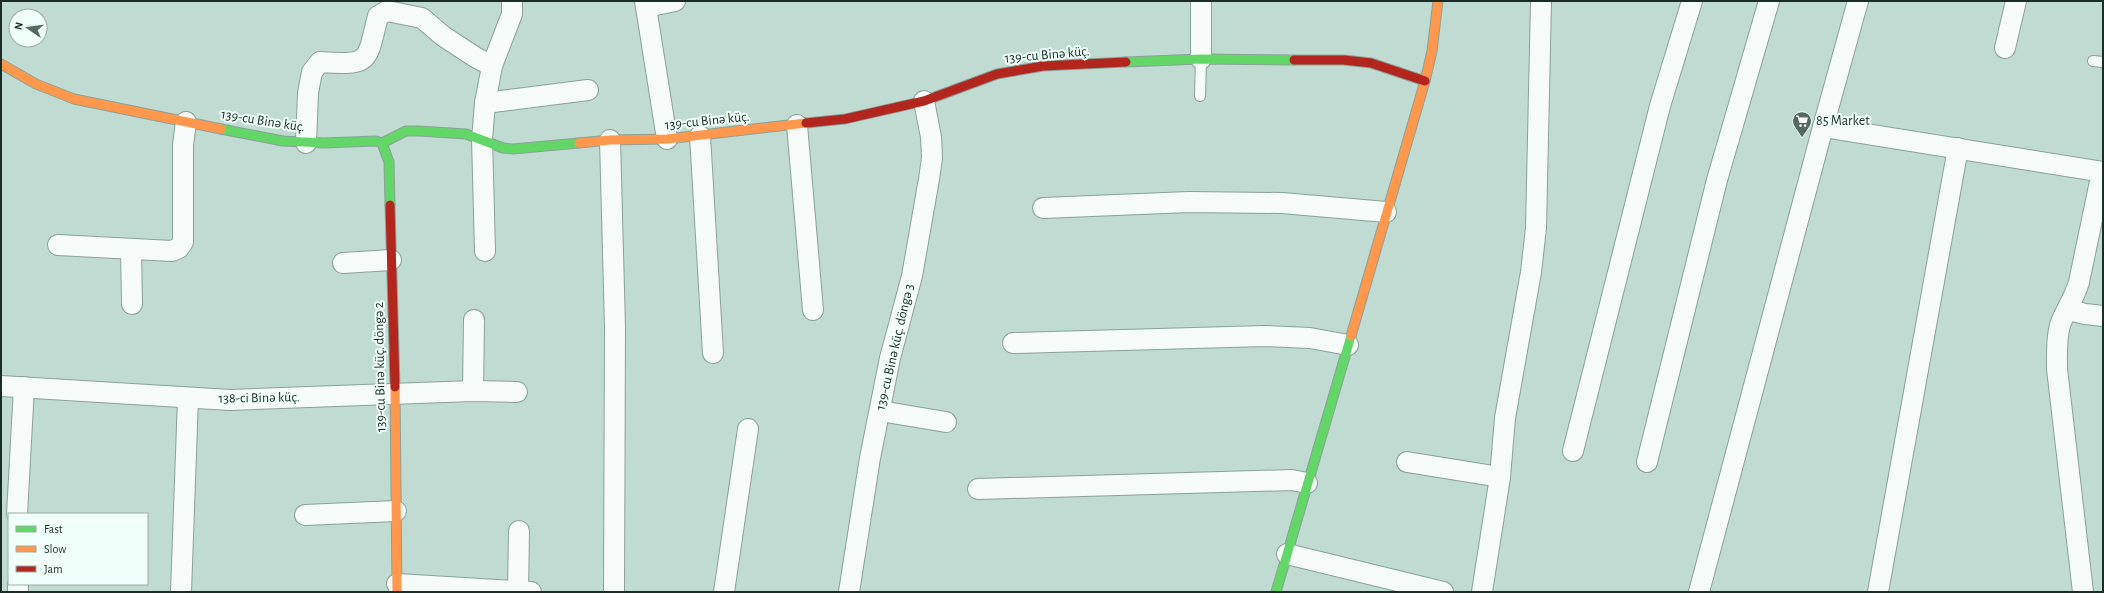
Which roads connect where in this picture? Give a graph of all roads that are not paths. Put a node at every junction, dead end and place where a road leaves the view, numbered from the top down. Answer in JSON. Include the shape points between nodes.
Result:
{"nodes":[{"id":1,"x":512,"y":1,"type":"edge"},
{"id":2,"x":675,"y":1,"type":"edge"},
{"id":3,"x":1201,"y":1,"type":"edge"},
{"id":4,"x":1438,"y":1,"type":"edge"},
{"id":5,"x":1541,"y":1,"type":"edge"},
{"id":6,"x":1692,"y":1,"type":"edge"},
{"id":7,"x":1769,"y":1,"type":"edge"},
{"id":8,"x":1858,"y":1,"type":"edge"},
{"id":9,"x":2016,"y":1,"type":"edge"},
{"id":10,"x":646,"y":4,"type":"edge"},
{"id":11,"x":2005,"y":48,"type":"dead end"},
{"id":12,"x":1200,"y":59,"type":"junction"},
{"id":13,"x":1,"y":64,"type":"edge"},
{"id":14,"x":492,"y":66,"type":"junction"},
{"id":15,"x":1425,"y":81,"type":"junction"},
{"id":16,"x":588,"y":90,"type":"dead end"},
{"id":17,"x":1200,"y":96,"type":"dead end"},
{"id":18,"x":485,"y":102,"type":"junction"},
{"id":19,"x":924,"y":102,"type":"junction"},
{"id":20,"x":186,"y":122,"type":"junction"},
{"id":21,"x":797,"y":125,"type":"junction"},
{"id":22,"x":1823,"y":127,"type":"junction"},
{"id":23,"x":700,"y":136,"type":"junction"},
{"id":24,"x":482,"y":139,"type":"junction"},
{"id":25,"x":667,"y":139,"type":"junction"},
{"id":26,"x":610,"y":140,"type":"junction"},
{"id":27,"x":306,"y":143,"type":"junction"},
{"id":28,"x":382,"y":143,"type":"junction"},
{"id":29,"x":1958,"y":148,"type":"junction"},
{"id":30,"x":2102,"y":172,"type":"edge"},
{"id":31,"x":1043,"y":208,"type":"dead end"},
{"id":32,"x":1386,"y":212,"type":"junction"},
{"id":33,"x":58,"y":245,"type":"dead end"},
{"id":34,"x":132,"y":249,"type":"junction"},
{"id":35,"x":485,"y":251,"type":"dead end"},
{"id":36,"x":391,"y":260,"type":"junction"},
{"id":37,"x":343,"y":264,"type":"dead end"},
{"id":38,"x":132,"y":304,"type":"dead end"},
{"id":39,"x":813,"y":310,"type":"dead end"},
{"id":40,"x":2069,"y":310,"type":"junction"},
{"id":41,"x":2103,"y":316,"type":"edge"},
{"id":42,"x":474,"y":320,"type":"dead end"},
{"id":43,"x":1013,"y":343,"type":"dead end"},
{"id":44,"x":1348,"y":345,"type":"junction"},
{"id":45,"x":713,"y":353,"type":"dead end"},
{"id":46,"x":1,"y":386,"type":"edge"},
{"id":47,"x":24,"y":387,"type":"junction"},
{"id":48,"x":473,"y":391,"type":"junction"},
{"id":49,"x":517,"y":392,"type":"dead end"},
{"id":50,"x":395,"y":394,"type":"junction"},
{"id":51,"x":188,"y":398,"type":"junction"},
{"id":52,"x":880,"y":411,"type":"junction"},
{"id":53,"x":946,"y":422,"type":"dead end"},
{"id":54,"x":748,"y":429,"type":"dead end"},
{"id":55,"x":1573,"y":451,"type":"dead end"},
{"id":56,"x":1407,"y":462,"type":"dead end"},
{"id":57,"x":1647,"y":462,"type":"dead end"},
{"id":58,"x":1500,"y":477,"type":"junction"},
{"id":59,"x":1307,"y":483,"type":"junction"},
{"id":60,"x":978,"y":489,"type":"dead end"},
{"id":61,"x":396,"y":511,"type":"junction"},
{"id":62,"x":17,"y":513,"type":"edge"},
{"id":63,"x":305,"y":516,"type":"dead end"},
{"id":64,"x":519,"y":531,"type":"dead end"},
{"id":65,"x":1287,"y":554,"type":"junction"},
{"id":66,"x":397,"y":588,"type":"edge"},
{"id":67,"x":1436,"y":591,"type":"edge"},
{"id":68,"x":181,"y":592,"type":"edge"},
{"id":69,"x":524,"y":592,"type":"edge"},
{"id":70,"x":614,"y":592,"type":"edge"},
{"id":71,"x":724,"y":592,"type":"edge"},
{"id":72,"x":849,"y":592,"type":"edge"},
{"id":73,"x":1276,"y":592,"type":"edge"},
{"id":74,"x":1482,"y":592,"type":"edge"},
{"id":75,"x":1699,"y":592,"type":"edge"},
{"id":76,"x":1878,"y":592,"type":"edge"},
{"id":77,"x":2083,"y":592,"type":"edge"}],
"edges":[{"from":1,"to":14,"type":"street","via":[[512,14]]},
{"from":2,"to":10,"type":"street"},
{"from":3,"to":12,"type":"street"},
{"from":4,"to":15,"type":"street","via":[[1432,51]]},
{"from":5,"to":58,"type":"street","via":[[1536,228],[1505,418]]},
{"from":6,"to":55,"type":"street","via":[[1660,106]]},
{"from":7,"to":57,"type":"street","via":[[1718,180]]},
{"from":8,"to":22,"type":"street"},
{"from":9,"to":11,"type":"street"},
{"from":10,"to":25,"type":"street"},
{"from":12,"to":15,"type":"street","name":"139-cu Binə küç.","via":[[1344,60],[1378,65]]},
{"from":12,"to":17,"type":"lane"},
{"from":12,"to":19,"type":"street","name":"139-cu Binə küç.","via":[[1021,68]]},
{"from":13,"to":20,"type":"street","name":"139-cu Binə küç.","via":[[32,84],[53,93]]},
{"from":14,"to":18,"type":"street"},
{"from":14,"to":27,"type":"street","via":[[443,36],[422,18],[387,11],[378,16],[369,52],[363,60],[351,64],[320,62],[312,72],[308,93]]},
{"from":15,"to":32,"type":"street"},
{"from":16,"to":18,"type":"street"},
{"from":18,"to":24,"type":"street"},
{"from":19,"to":21,"type":"street","name":"139-cu Binə küç.","via":[[865,116]]},
{"from":19,"to":52,"type":"street","name":"139-cu Binə küç. döngə 3","via":[[932,158],[912,276],[890,358]]},
{"from":20,"to":27,"type":"street","name":"139-cu Binə küç."},
{"from":20,"to":34,"type":"street","via":[[183,145],[183,242],[179,248],[172,251]]},
{"from":21,"to":23,"type":"street","name":"139-cu Binə küç."},
{"from":21,"to":39,"type":"street"},
{"from":22,"to":29,"type":"street"},
{"from":22,"to":75,"type":"street"},
{"from":23,"to":25,"type":"street","name":"139-cu Binə küç."},
{"from":23,"to":45,"type":"street"},
{"from":24,"to":26,"type":"street","name":"139-cu Binə küç.","via":[[503,148]]},
{"from":24,"to":28,"type":"street","name":"139-cu Binə küç.","via":[[466,134],[406,132]]},
{"from":24,"to":35,"type":"street"},
{"from":25,"to":26,"type":"street","name":"139-cu Binə küç."},
{"from":26,"to":70,"type":"street","via":[[615,335]]},
{"from":27,"to":28,"type":"street","name":"139-cu Binə küç.","via":[[370,139]]},
{"from":28,"to":36,"type":"street","name":"139-cu Binə küç. döngə 2","via":[[389,162]]},
{"from":29,"to":30,"type":"street"},
{"from":29,"to":76,"type":"street"},
{"from":30,"to":40,"type":"street","via":[[2079,282]]},
{"from":31,"to":32,"type":"street","via":[[1197,202],[1282,203]]},
{"from":32,"to":44,"type":"street"},
{"from":33,"to":34,"type":"street"},
{"from":34,"to":38,"type":"street"},
{"from":36,"to":37,"type":"street"},
{"from":36,"to":50,"type":"street","name":"139-cu Binə küç. döngə 2"},
{"from":40,"to":41,"type":"street"},
{"from":40,"to":77,"type":"street","via":[[2060,325],[2057,369]]},
{"from":42,"to":48,"type":"street"},
{"from":43,"to":44,"type":"street","via":[[1265,336],[1310,338]]},
{"from":44,"to":59,"type":"street"},
{"from":46,"to":47,"type":"street","name":"138-ci Binə küç."},
{"from":47,"to":51,"type":"street","name":"138-ci Binə küç."},
{"from":47,"to":62,"type":"street"},
{"from":48,"to":49,"type":"street","name":"138-ci Binə küç."},
{"from":48,"to":50,"type":"street","name":"138-ci Binə küç."},
{"from":50,"to":51,"type":"street","name":"138-ci Binə küç.","via":[[230,400]]},
{"from":50,"to":61,"type":"street","name":"139-cu Binə küç. döngə 2"},
{"from":51,"to":68,"type":"street"},
{"from":52,"to":53,"type":"street"},
{"from":52,"to":72,"type":"street","name":"139-cu Binə küç. döngə 3"},
{"from":54,"to":71,"type":"street"},
{"from":56,"to":58,"type":"street"},
{"from":58,"to":74,"type":"street"},
{"from":59,"to":60,"type":"street","via":[[1292,480]]},
{"from":59,"to":65,"type":"street"},
{"from":61,"to":63,"type":"street"},
{"from":61,"to":66,"type":"street","name":"139-cu Binə küç. döngə 2"},
{"from":64,"to":69,"type":"street"},
{"from":65,"to":67,"type":"street"},
{"from":65,"to":73,"type":"street"},
{"from":66,"to":69,"type":"street"}]}
